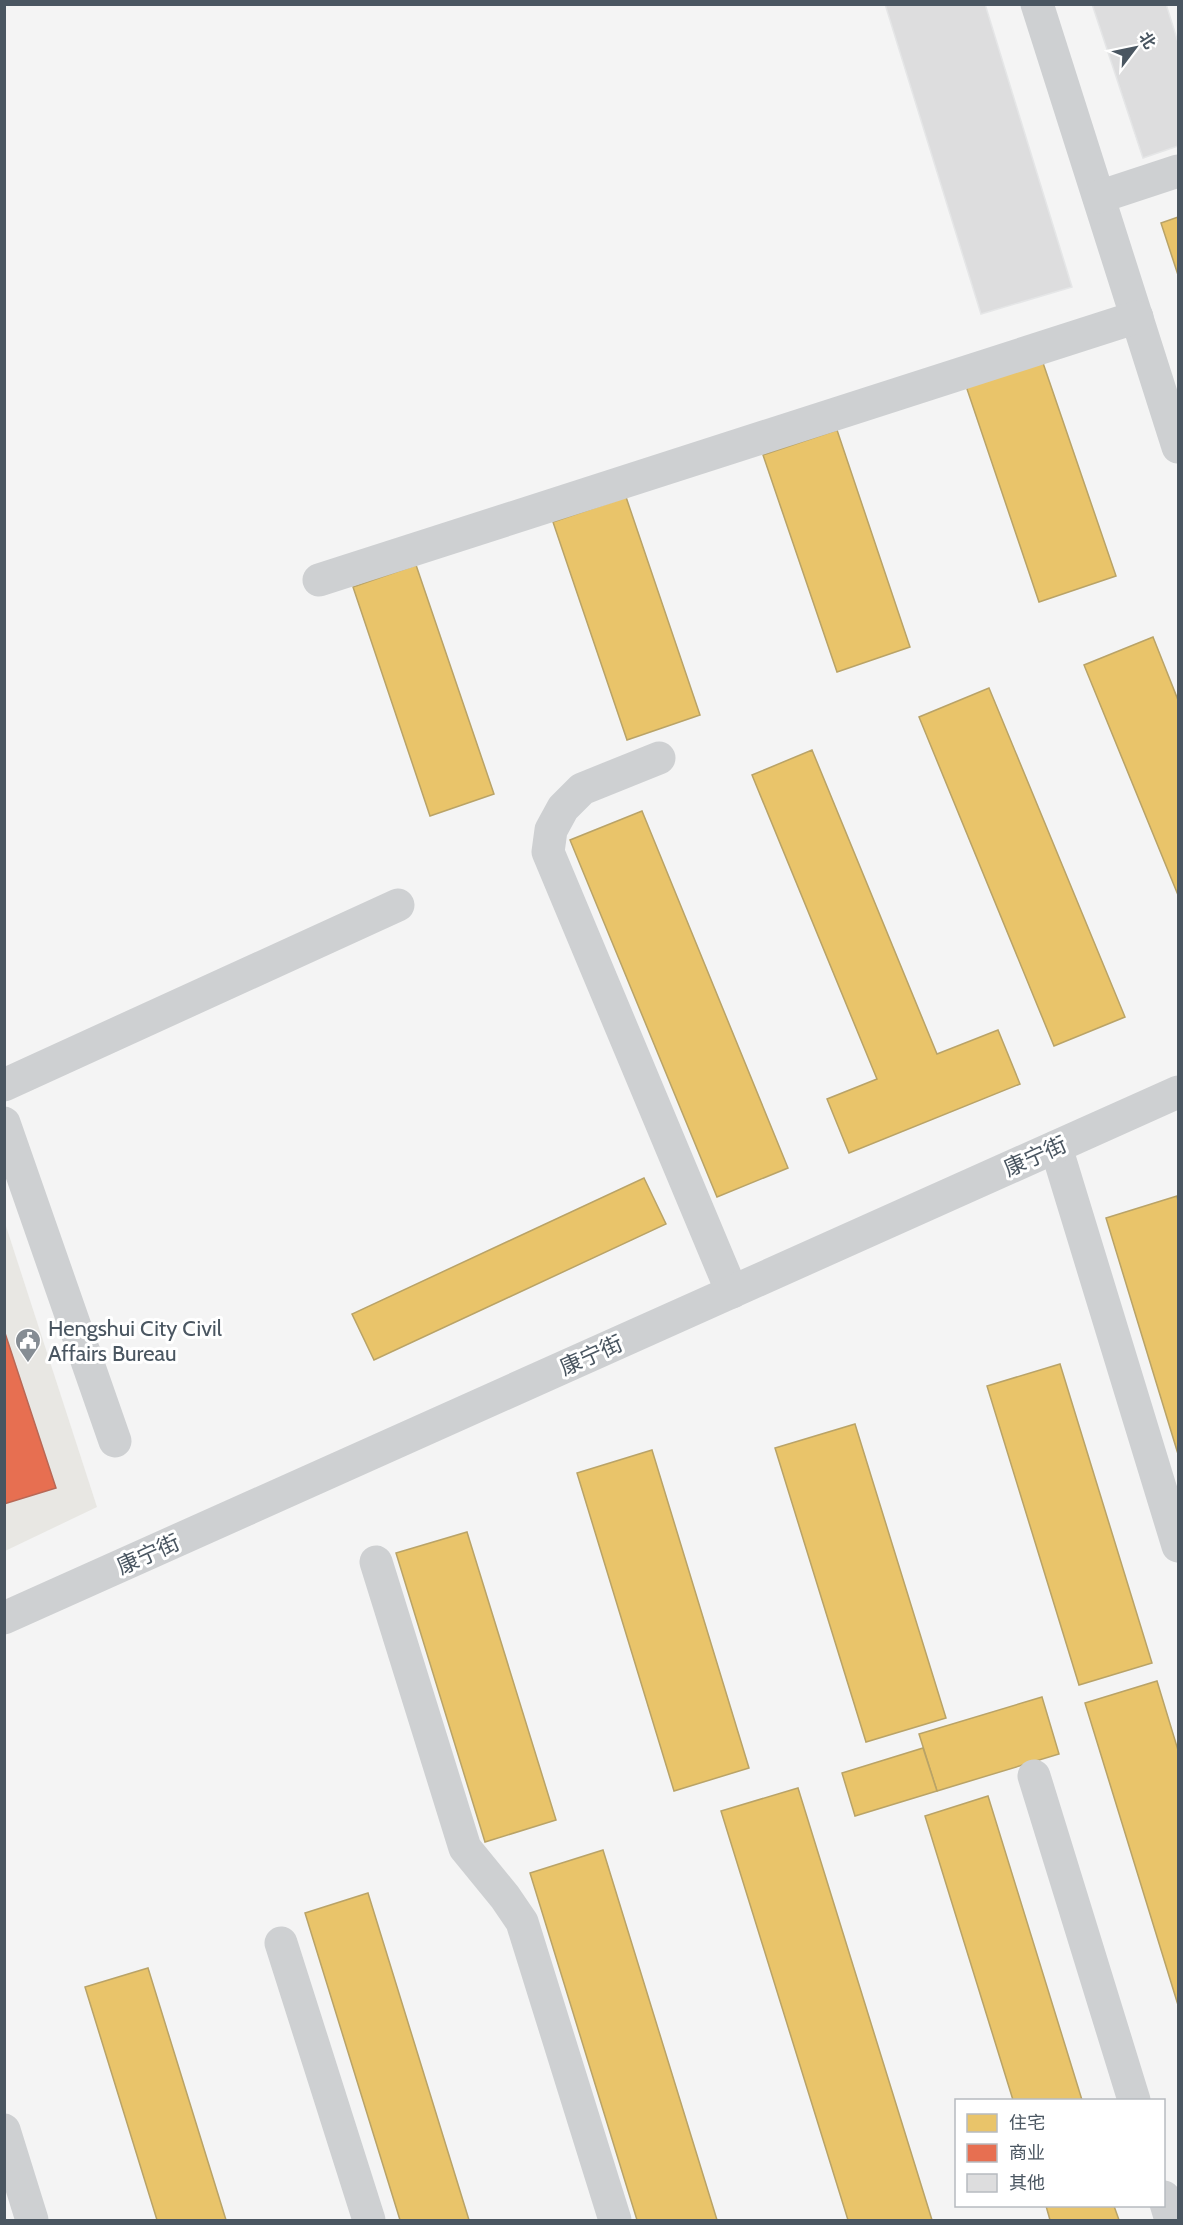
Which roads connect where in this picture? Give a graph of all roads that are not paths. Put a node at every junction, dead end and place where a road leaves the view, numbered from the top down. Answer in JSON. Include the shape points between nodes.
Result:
{"nodes":[{"id":1,"x":1037,"y":4,"type":"edge"},
{"id":2,"x":1179,"y":171,"type":"edge"},
{"id":3,"x":1099,"y":197,"type":"junction"},
{"id":4,"x":1137,"y":317,"type":"junction"},
{"id":5,"x":1179,"y":447,"type":"edge"},
{"id":6,"x":319,"y":580,"type":"dead end"},
{"id":7,"x":658,"y":758,"type":"dead end"},
{"id":8,"x":398,"y":905,"type":"dead end"},
{"id":9,"x":4,"y":1085,"type":"edge"},
{"id":10,"x":1179,"y":1092,"type":"edge"},
{"id":11,"x":4,"y":1123,"type":"edge"},
{"id":12,"x":1056,"y":1147,"type":"junction"},
{"id":13,"x":732,"y":1292,"type":"junction"},
{"id":14,"x":115,"y":1441,"type":"dead end"},
{"id":15,"x":1179,"y":1546,"type":"edge"},
{"id":16,"x":376,"y":1562,"type":"dead end"},
{"id":17,"x":4,"y":1618,"type":"edge"},
{"id":18,"x":1034,"y":1776,"type":"dead end"},
{"id":19,"x":281,"y":1942,"type":"dead end"},
{"id":20,"x":1134,"y":2099,"type":"edge"},
{"id":21,"x":4,"y":2130,"type":"edge"},
{"id":22,"x":1165,"y":2200,"type":"edge"},
{"id":23,"x":32,"y":2220,"type":"edge"},
{"id":24,"x":369,"y":2220,"type":"edge"},
{"id":25,"x":615,"y":2220,"type":"edge"},
{"id":26,"x":1171,"y":2220,"type":"edge"}],
"edges":[{"from":1,"to":3,"type":"street"},
{"from":2,"to":3,"type":"street"},
{"from":3,"to":4,"type":"street"},
{"from":4,"to":5,"type":"street"},
{"from":4,"to":6,"type":"street"},
{"from":7,"to":13,"type":"street","via":[[582,789],[563,808],[551,830],[548,852]]},
{"from":8,"to":9,"type":"street"},
{"from":10,"to":12,"type":"street","name":"康宁街"},
{"from":11,"to":14,"type":"street"},
{"from":12,"to":13,"type":"street","name":"康宁街"},
{"from":12,"to":15,"type":"street"},
{"from":13,"to":17,"type":"street","name":"康宁街"},
{"from":16,"to":25,"type":"street","via":[[465,1848],[522,1922]]},
{"from":18,"to":20,"type":"street"},
{"from":19,"to":24,"type":"street"},
{"from":21,"to":23,"type":"street"},
{"from":22,"to":26,"type":"street"}]}
